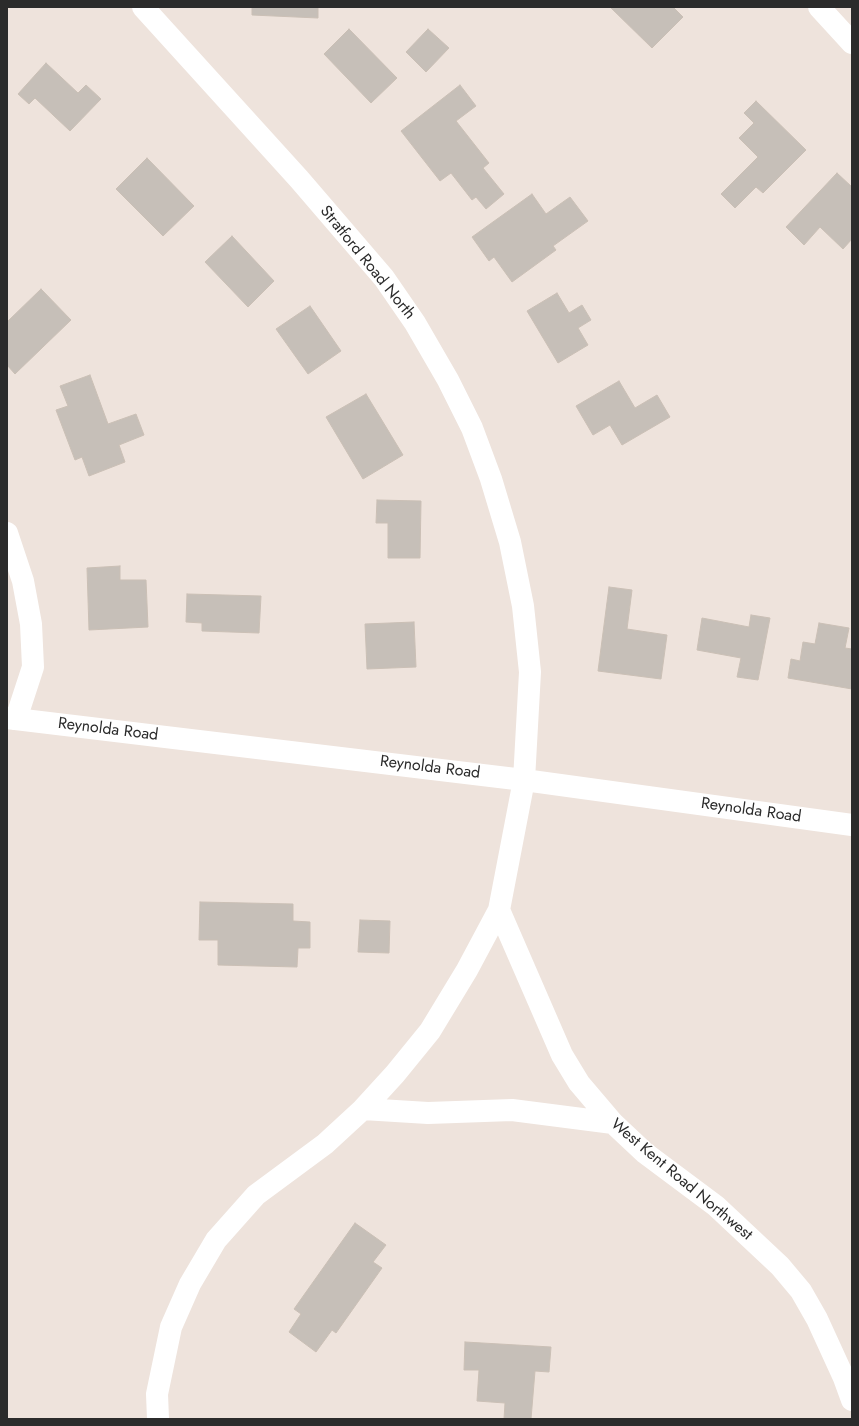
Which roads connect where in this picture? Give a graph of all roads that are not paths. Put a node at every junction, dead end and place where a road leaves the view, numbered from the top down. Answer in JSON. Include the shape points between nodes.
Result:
{"nodes":[{"id":1,"x":143,"y":7,"type":"edge"},
{"id":2,"x":819,"y":7,"type":"edge"},
{"id":3,"x":852,"y":43,"type":"edge"},
{"id":4,"x":7,"y":533,"type":"edge"},
{"id":5,"x":12,"y":718,"type":"edge"},
{"id":6,"x":524,"y":780,"type":"junction"},
{"id":7,"x":852,"y":825,"type":"edge"},
{"id":8,"x":499,"y":910,"type":"junction"},
{"id":9,"x":363,"y":1110,"type":"junction"},
{"id":10,"x":613,"y":1123,"type":"junction"},
{"id":11,"x":852,"y":1400,"type":"edge"},
{"id":12,"x":158,"y":1419,"type":"edge"}],
"edges":[{"from":1,"to":6,"type":"street","name":"Stratford Road North","via":[[299,179],[384,278],[415,322],[452,387],[472,428],[491,480],[510,542],[523,606],[530,672]]},
{"from":2,"to":3,"type":"street"},
{"from":4,"to":5,"type":"street","via":[[23,581],[31,624],[33,667]]},
{"from":5,"to":6,"type":"street","name":"Reynolda Road"},
{"from":6,"to":7,"type":"street","name":"Reynolda Road"},
{"from":6,"to":8,"type":"street","name":"Stratford Road North"},
{"from":8,"to":9,"type":"street","name":"Stratford Road North","via":[[430,1031]]},
{"from":8,"to":10,"type":"street","name":"West Kent Road Northwest","via":[[562,1055],[579,1083]]},
{"from":9,"to":10,"type":"street","via":[[428,1113],[512,1110]]},
{"from":9,"to":12,"type":"street","name":"Stratford Road North","via":[[325,1144],[256,1195],[216,1240],[190,1284],[171,1328],[157,1394]]},
{"from":10,"to":11,"type":"street","name":"West Kent Road Northwest","via":[[645,1153],[716,1206],[780,1266],[801,1291],[817,1319]]}]}
